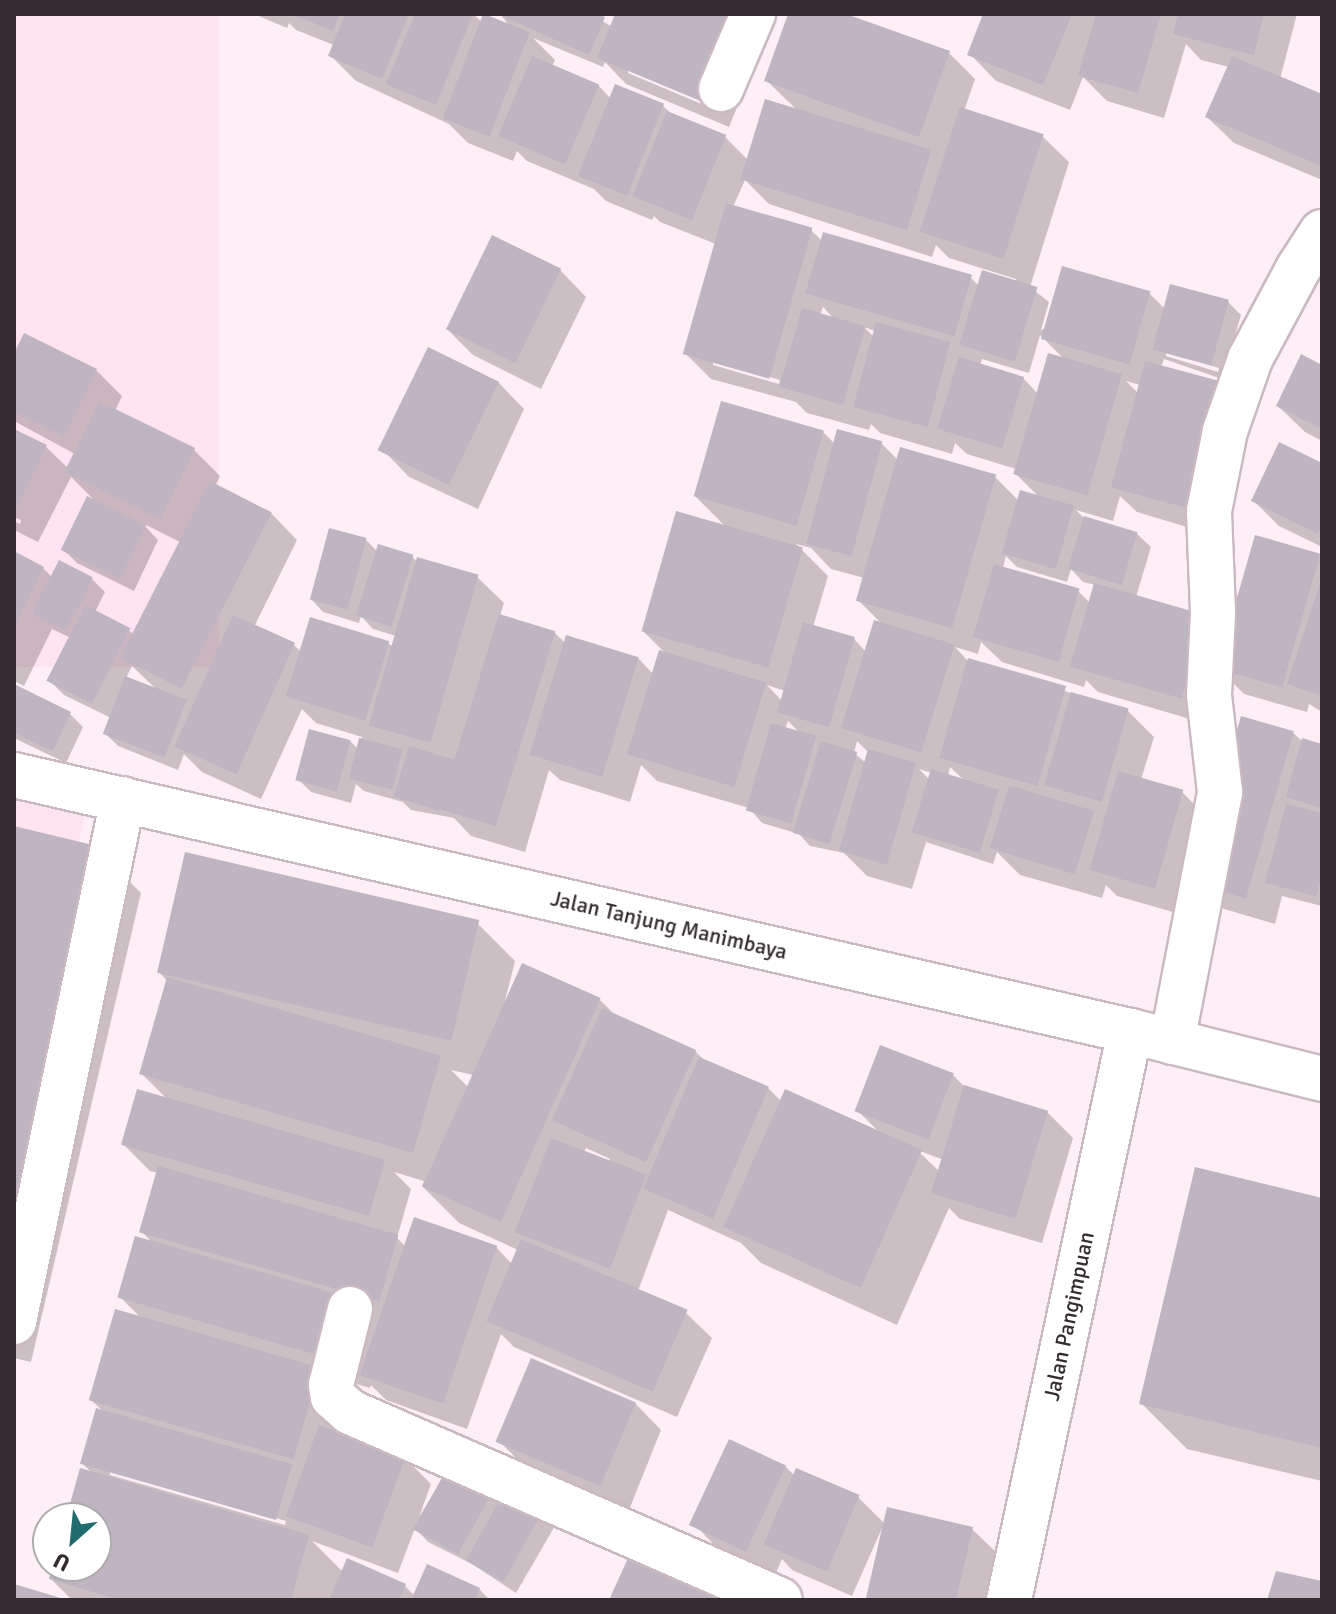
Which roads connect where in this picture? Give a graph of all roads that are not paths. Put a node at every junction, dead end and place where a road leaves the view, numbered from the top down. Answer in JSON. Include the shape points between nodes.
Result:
{"nodes":[{"id":1,"x":753,"y":14,"type":"edge"},
{"id":2,"x":721,"y":89,"type":"dead end"},
{"id":3,"x":1322,"y":232,"type":"edge"},
{"id":4,"x":14,"y":775,"type":"edge"},
{"id":5,"x":123,"y":799,"type":"junction"},
{"id":6,"x":1130,"y":1031,"type":"junction"},
{"id":7,"x":1172,"y":1042,"type":"junction"},
{"id":8,"x":1322,"y":1079,"type":"edge"},
{"id":9,"x":350,"y":1309,"type":"dead end"},
{"id":10,"x":14,"y":1322,"type":"edge"},
{"id":11,"x":780,"y":1600,"type":"edge"},
{"id":12,"x":1009,"y":1600,"type":"edge"}],
"edges":[{"from":1,"to":2,"type":"street"},
{"from":3,"to":7,"type":"street","via":[[1250,359],[1225,431],[1212,497],[1209,695],[1220,792]]},
{"from":4,"to":5,"type":"street","name":"Jalan Tanjung Manimbaya"},
{"from":5,"to":6,"type":"street","name":"Jalan Tanjung Manimbaya"},
{"from":5,"to":10,"type":"street"},
{"from":6,"to":7,"type":"street","name":"Jalan Tanjung Manimbaya"},
{"from":6,"to":12,"type":"street","name":"Jalan Pangimpuan"},
{"from":7,"to":8,"type":"street","name":"Jalan Tanjung Manimbaya"},
{"from":9,"to":11,"type":"street","via":[[331,1385],[333,1397],[350,1412]]}]}
